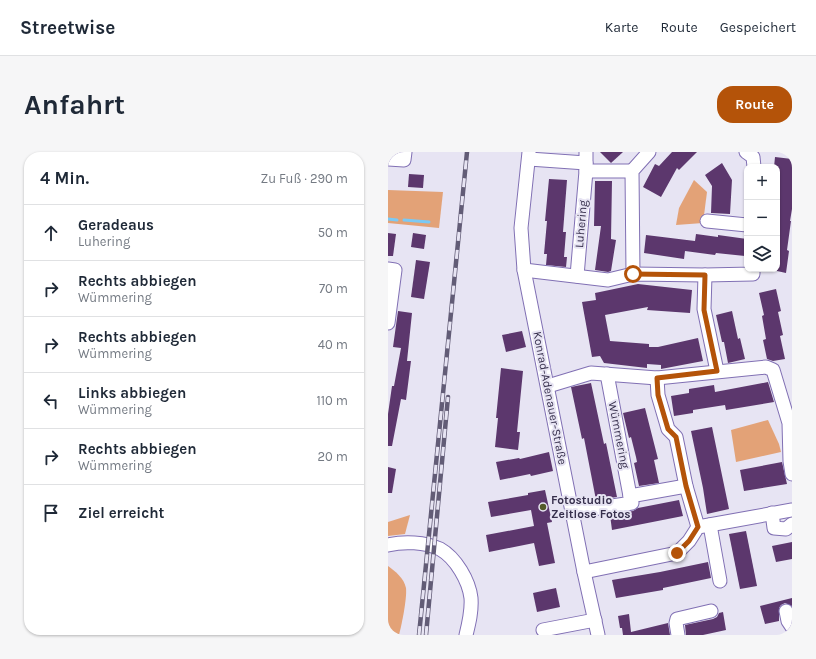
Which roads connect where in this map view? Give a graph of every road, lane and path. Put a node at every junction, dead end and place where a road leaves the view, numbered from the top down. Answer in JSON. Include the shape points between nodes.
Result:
{"nodes":[{"id":1,"x":405,"y":152,"type":"edge"},
{"id":2,"x":649,"y":152,"type":"edge"},
{"id":3,"x":746,"y":152,"type":"edge"},
{"id":4,"x":529,"y":155,"type":"edge"},
{"id":5,"x":388,"y":159,"type":"edge"},
{"id":6,"x":586,"y":162,"type":"edge"},
{"id":7,"x":754,"y":164,"type":"edge"},
{"id":8,"x":632,"y":171,"type":"junction"},
{"id":9,"x":707,"y":222,"type":"dead end"},
{"id":10,"x":744,"y":225,"type":"edge"},
{"id":11,"x":388,"y":269,"type":"edge"},
{"id":12,"x":524,"y":270,"type":"junction"},
{"id":13,"x":753,"y":272,"type":"edge"},
{"id":14,"x":633,"y":274,"type":"junction"},
{"id":15,"x":705,"y":275,"type":"junction"},
{"id":16,"x":577,"y":276,"type":"junction"},
{"id":17,"x":388,"y":323,"type":"edge"},
{"id":18,"x":717,"y":371,"type":"junction"},
{"id":19,"x":607,"y":374,"type":"junction"},
{"id":20,"x":657,"y":378,"type":"junction"},
{"id":21,"x":548,"y":386,"type":"junction"},
{"id":22,"x":792,"y":474,"type":"edge"},
{"id":23,"x":686,"y":486,"type":"junction"},
{"id":24,"x":630,"y":496,"type":"junction"},
{"id":25,"x":792,"y":510,"type":"edge"},
{"id":26,"x":573,"y":512,"type":"junction"},
{"id":27,"x":772,"y":513,"type":"junction"},
{"id":28,"x":792,"y":524,"type":"edge"},
{"id":29,"x":704,"y":526,"type":"junction"},
{"id":30,"x":388,"y":544,"type":"edge"},
{"id":31,"x":584,"y":572,"type":"junction"},
{"id":32,"x":720,"y":581,"type":"dead end"},
{"id":33,"x":786,"y":611,"type":"dead end"},
{"id":34,"x":711,"y":612,"type":"dead end"},
{"id":35,"x":595,"y":620,"type":"junction"},
{"id":36,"x":792,"y":627,"type":"edge"},
{"id":37,"x":543,"y":630,"type":"dead end"},
{"id":38,"x":466,"y":635,"type":"edge"},
{"id":39,"x":598,"y":635,"type":"edge"},
{"id":40,"x":678,"y":635,"type":"edge"}],
"edges":[{"from":1,"to":5,"type":"street","via":[[404,160]]},
{"from":2,"to":8,"type":"street"},
{"from":3,"to":7,"type":"street","via":[[753,157]]},
{"from":4,"to":6,"type":"street","name":"Konrad-Adenauer-Straße"},
{"from":4,"to":12,"type":"street","name":"Konrad-Adenauer-Straße","via":[[521,228]]},
{"from":6,"to":8,"type":"street"},
{"from":6,"to":16,"type":"street","name":"Luhering"},
{"from":8,"to":14,"type":"street"},
{"from":9,"to":10,"type":"street"},
{"from":11,"to":17,"type":"street","via":[[395,270]]},
{"from":12,"to":16,"type":"street"},
{"from":12,"to":21,"type":"street","name":"Konrad-Adenauer-Straße"},
{"from":13,"to":15,"type":"street"},
{"from":14,"to":15,"type":"street"},
{"from":14,"to":16,"type":"street","via":[[608,280]]},
{"from":15,"to":18,"type":"street","via":[[704,310]]},
{"from":18,"to":20,"type":"street"},
{"from":18,"to":22,"type":"street","via":[[766,367],[773,370],[789,423]]},
{"from":19,"to":20,"type":"street"},
{"from":19,"to":21,"type":"street","via":[[591,373]]},
{"from":19,"to":24,"type":"street","name":"Wümmering"},
{"from":20,"to":23,"type":"street","via":[[658,395],[668,429],[676,437]]},
{"from":21,"to":26,"type":"street","name":"Konrad-Adenauer-Straße"},
{"from":23,"to":24,"type":"street"},
{"from":23,"to":29,"type":"street"},
{"from":24,"to":26,"type":"street","via":[[632,503]]},
{"from":25,"to":27,"type":"street"},
{"from":26,"to":31,"type":"street","name":"Konrad-Adenauer-Straße"},
{"from":27,"to":28,"type":"street","via":[[774,528],[786,529]]},
{"from":27,"to":29,"type":"street"},
{"from":29,"to":31,"type":"street","via":[[677,553]]},
{"from":29,"to":32,"type":"street"},
{"from":30,"to":38,"type":"street","via":[[402,542],[430,546],[441,550],[455,563],[463,575],[471,598]]},
{"from":31,"to":35,"type":"street","name":"Konrad-Adenauer-Straße"},
{"from":33,"to":36,"type":"street"},
{"from":34,"to":40,"type":"street","via":[[677,619]]},
{"from":35,"to":37,"type":"street"},
{"from":35,"to":39,"type":"street","name":"Konrad-Adenauer-Straße"}]}
